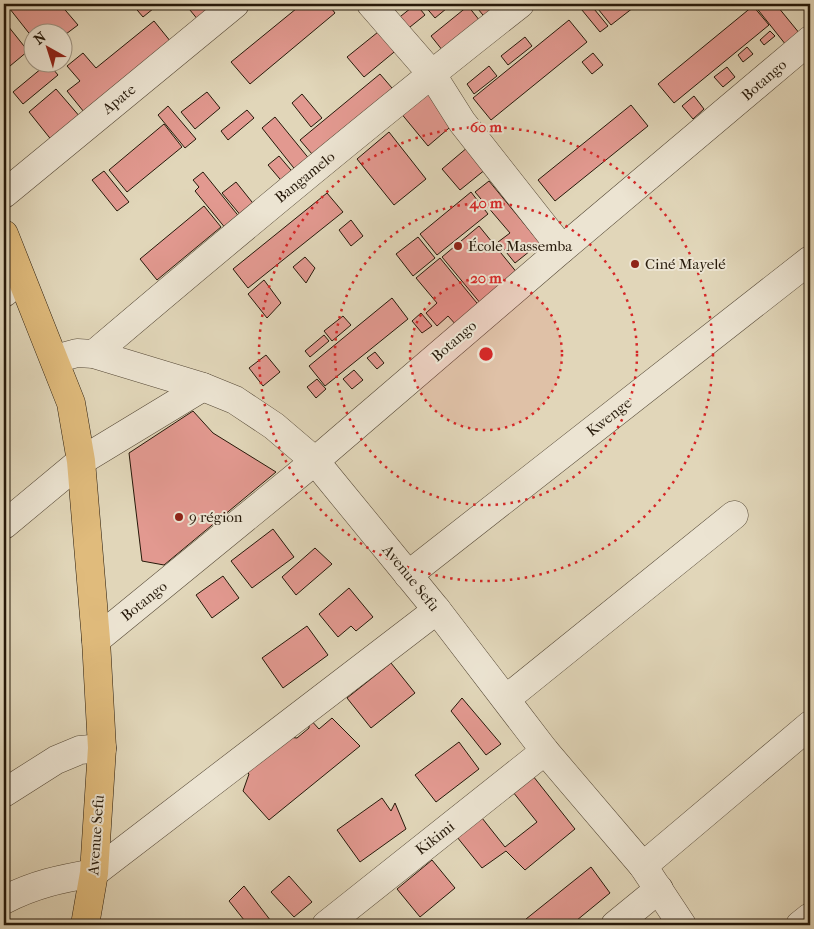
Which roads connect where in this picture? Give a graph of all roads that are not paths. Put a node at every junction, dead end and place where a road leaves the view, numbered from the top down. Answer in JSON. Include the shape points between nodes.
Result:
{"nodes":[{"id":1,"x":235,"y":4,"type":"edge"},
{"id":2,"x":371,"y":4,"type":"edge"},
{"id":3,"x":520,"y":4,"type":"edge"},
{"id":4,"x":810,"y":40,"type":"edge"},
{"id":5,"x":432,"y":73,"type":"junction"},
{"id":6,"x":4,"y":194,"type":"edge"},
{"id":7,"x":4,"y":234,"type":"edge"},
{"id":8,"x":562,"y":249,"type":"junction"},
{"id":9,"x":810,"y":260,"type":"edge"},
{"id":10,"x":13,"y":286,"type":"edge"},
{"id":11,"x":94,"y":354,"type":"junction"},
{"id":12,"x":55,"y":359,"type":"junction"},
{"id":13,"x":203,"y":388,"type":"junction"},
{"id":14,"x":81,"y":461,"type":"junction"},
{"id":15,"x":314,"y":461,"type":"junction"},
{"id":16,"x":734,"y":515,"type":"dead end"},
{"id":17,"x":4,"y":525,"type":"edge"},
{"id":18,"x":408,"y":575,"type":"junction"},
{"id":19,"x":437,"y":610,"type":"junction"},
{"id":20,"x":96,"y":640,"type":"junction"},
{"id":21,"x":506,"y":699,"type":"junction"},
{"id":22,"x":810,"y":725,"type":"edge"},
{"id":23,"x":102,"y":748,"type":"junction"},
{"id":24,"x":545,"y":751,"type":"junction"},
{"id":25,"x":4,"y":793,"type":"edge"},
{"id":26,"x":643,"y":866,"type":"junction"},
{"id":27,"x":94,"y":873,"type":"junction"},
{"id":28,"x":659,"y":889,"type":"junction"},
{"id":29,"x":4,"y":900,"type":"edge"},
{"id":30,"x":810,"y":918,"type":"edge"},
{"id":31,"x":85,"y":925,"type":"edge"},
{"id":32,"x":326,"y":925,"type":"edge"},
{"id":33,"x":615,"y":925,"type":"edge"},
{"id":34,"x":682,"y":925,"type":"edge"},
{"id":35,"x":800,"y":925,"type":"edge"}],
"edges":[{"from":1,"to":6,"type":"street","name":"Apate"},
{"from":2,"to":5,"type":"street"},
{"from":3,"to":5,"type":"street","name":"Bangamelo"},
{"from":4,"to":8,"type":"street","name":"Botango"},
{"from":5,"to":8,"type":"street","via":[[462,122]]},
{"from":5,"to":11,"type":"street","name":"Bangamelo"},
{"from":7,"to":10,"type":"main road","name":"Avenue Sefu"},
{"from":8,"to":15,"type":"street","name":"Botango"},
{"from":9,"to":18,"type":"street","name":"Kwenge"},
{"from":10,"to":12,"type":"main road","name":"Avenue Sefu"},
{"from":11,"to":12,"type":"street","name":"Avenue Sefu","via":[[77,353]]},
{"from":11,"to":13,"type":"street","name":"Avenue Sefu"},
{"from":12,"to":14,"type":"main road","name":"Avenue Sefu","via":[[71,403]]},
{"from":13,"to":14,"type":"street"},
{"from":13,"to":15,"type":"street","name":"Avenue Sefu","via":[[235,400]]},
{"from":14,"to":17,"type":"street"},
{"from":14,"to":20,"type":"main road","name":"Avenue Sefu"},
{"from":15,"to":18,"type":"street","name":"Avenue Sefu"},
{"from":15,"to":20,"type":"street","name":"Botango"},
{"from":16,"to":21,"type":"street"},
{"from":18,"to":19,"type":"street","name":"Avenue Sefu"},
{"from":19,"to":21,"type":"street","name":"Avenue Sefu"},
{"from":19,"to":27,"type":"street"},
{"from":20,"to":23,"type":"main road","name":"Avenue Sefu"},
{"from":21,"to":24,"type":"street","name":"Avenue Sefu"},
{"from":22,"to":26,"type":"street"},
{"from":23,"to":25,"type":"street","via":[[80,750],[56,760]]},
{"from":23,"to":27,"type":"main road","name":"Avenue Sefu"},
{"from":24,"to":26,"type":"street","name":"Avenue Sefu"},
{"from":24,"to":32,"type":"street","name":"Kikimi"},
{"from":26,"to":28,"type":"street","name":"Avenue Sefu"},
{"from":27,"to":29,"type":"street","via":[[25,889]]},
{"from":27,"to":31,"type":"main road","name":"Avenue Sefu"},
{"from":28,"to":33,"type":"street"},
{"from":28,"to":34,"type":"street","name":"Avenue Sefu"},
{"from":30,"to":35,"type":"street"}]}
